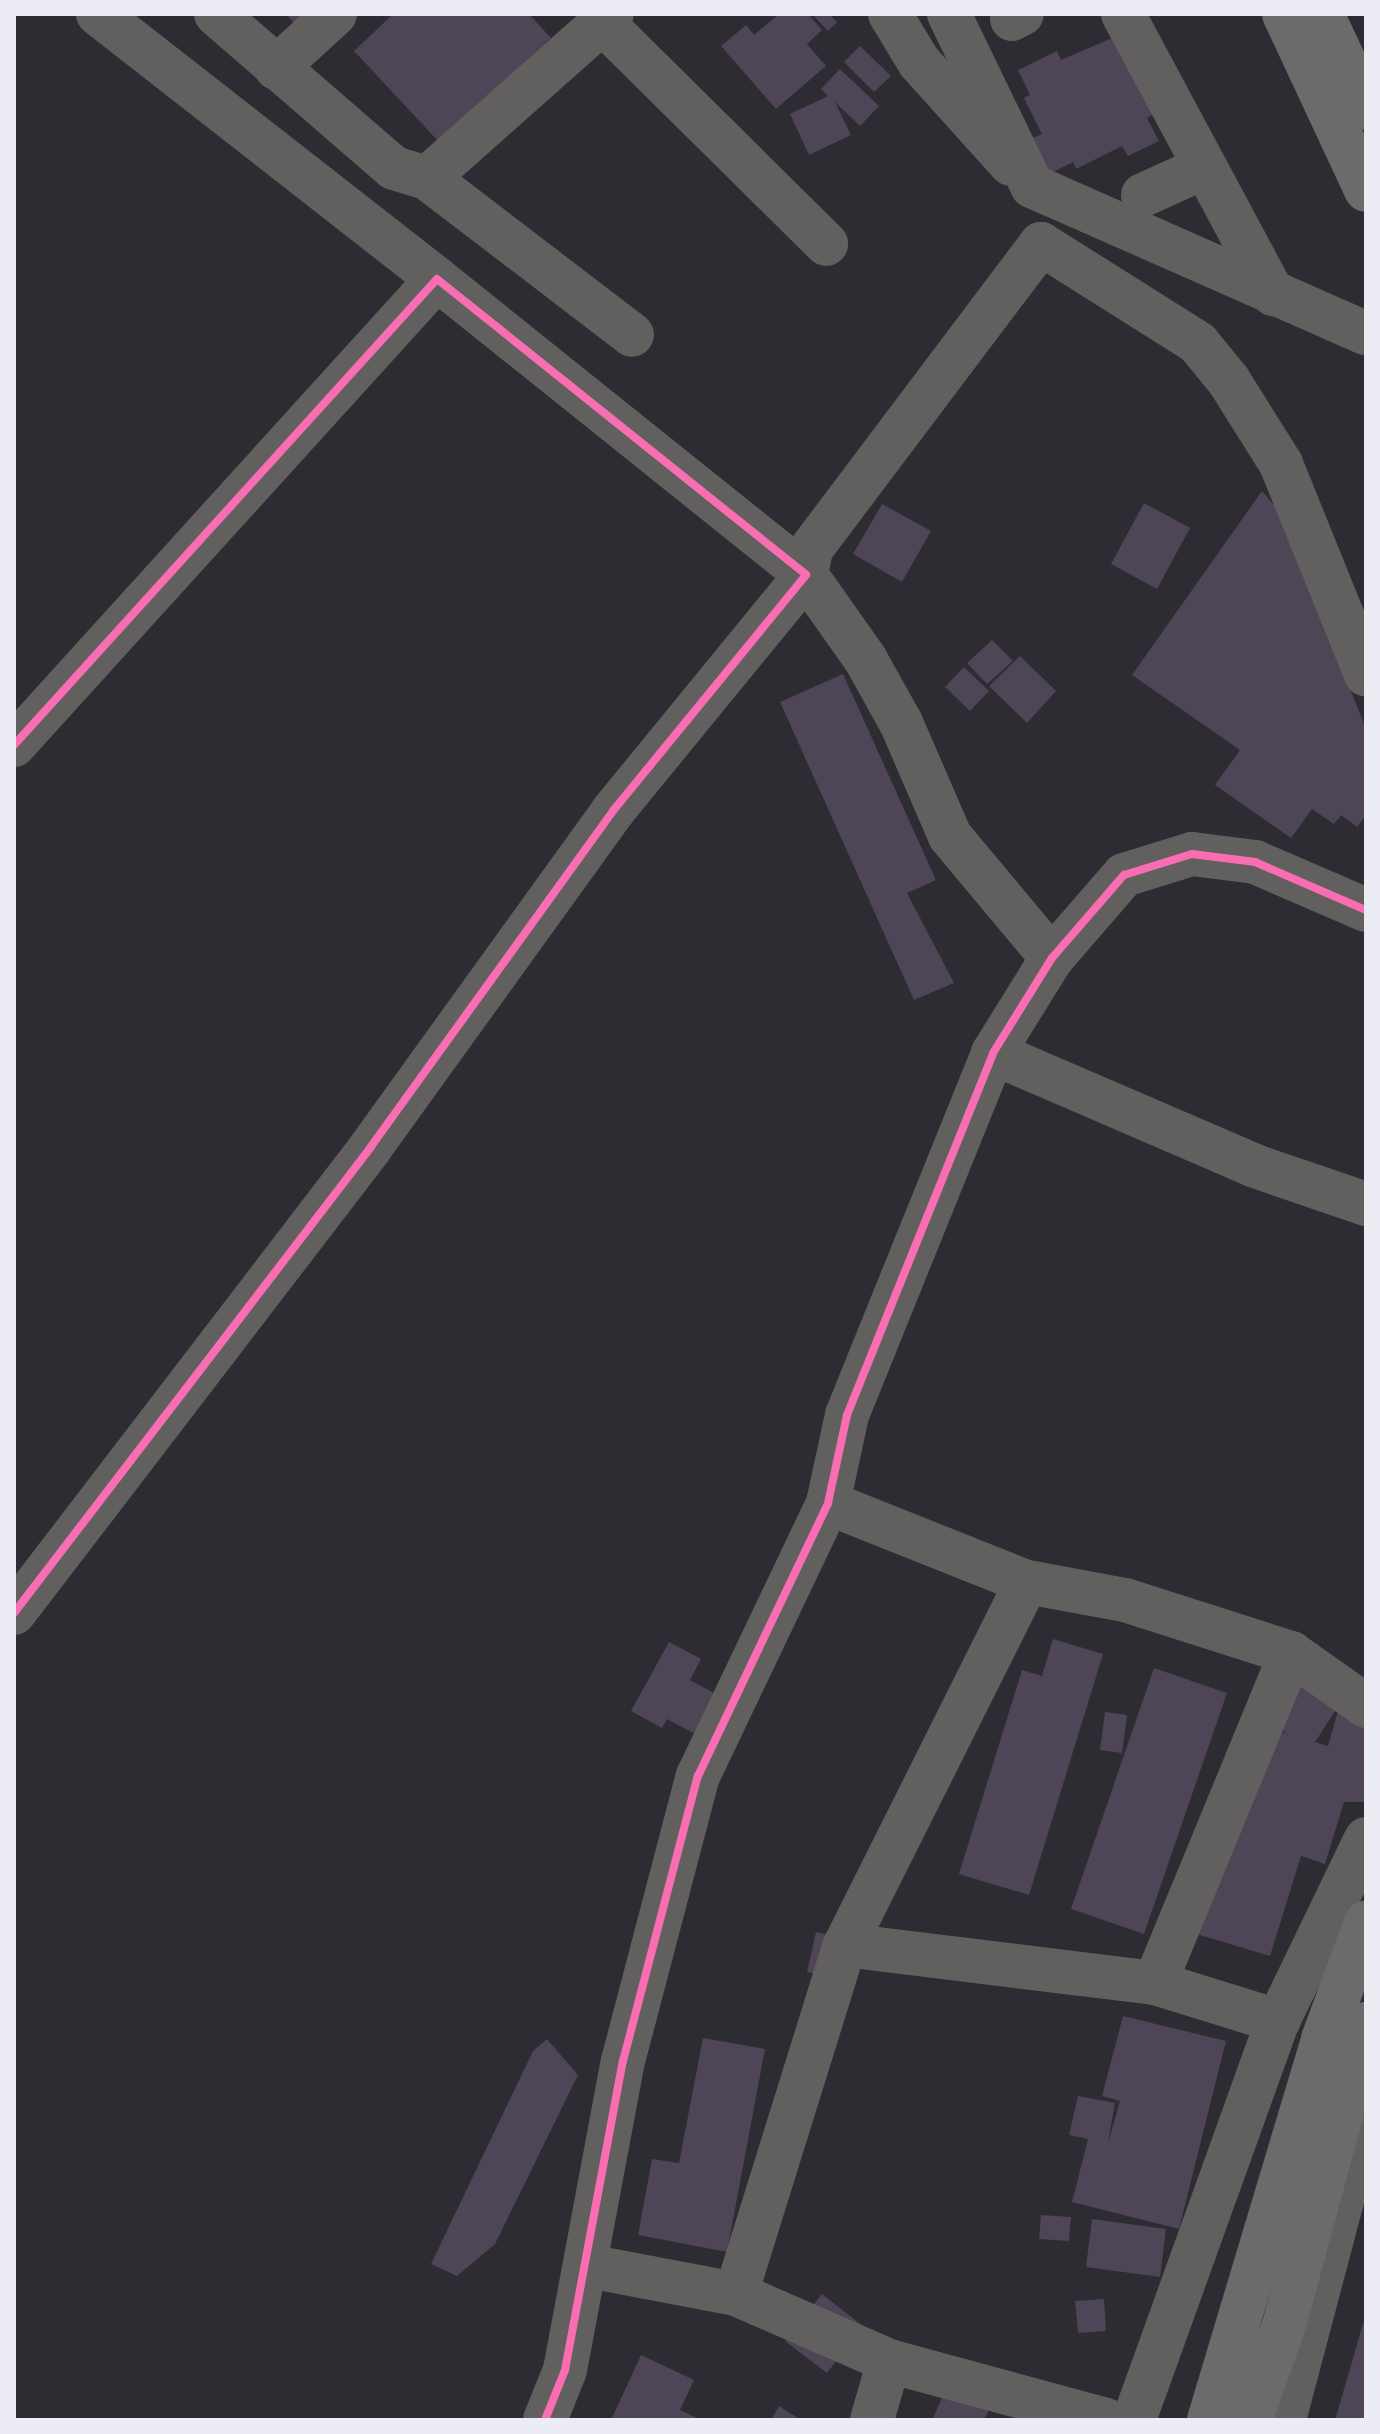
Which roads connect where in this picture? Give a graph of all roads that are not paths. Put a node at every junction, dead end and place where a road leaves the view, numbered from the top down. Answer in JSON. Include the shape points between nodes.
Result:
{"nodes":[{"id":1,"x":98,"y":14,"type":"edge"},
{"id":2,"x":216,"y":14,"type":"edge"},
{"id":3,"x":335,"y":14,"type":"edge"},
{"id":4,"x":890,"y":14,"type":"edge"},
{"id":5,"x":949,"y":14,"type":"edge"},
{"id":6,"x":1123,"y":14,"type":"edge"},
{"id":7,"x":1284,"y":14,"type":"edge"},
{"id":8,"x":1322,"y":14,"type":"edge"},
{"id":9,"x":607,"y":18,"type":"edge"},
{"id":10,"x":276,"y":68,"type":"junction"},
{"id":11,"x":1366,"y":108,"type":"edge"},
{"id":12,"x":1205,"y":167,"type":"junction"},
{"id":13,"x":427,"y":178,"type":"junction"},
{"id":14,"x":1032,"y":186,"type":"junction"},
{"id":15,"x":1366,"y":190,"type":"edge"},
{"id":16,"x":1143,"y":195,"type":"dead end"},
{"id":17,"x":826,"y":244,"type":"dead end"},
{"id":18,"x":437,"y":279,"type":"junction"},
{"id":19,"x":1273,"y":294,"type":"junction"},
{"id":20,"x":1366,"y":333,"type":"edge"},
{"id":21,"x":632,"y":335,"type":"dead end"},
{"id":22,"x":806,"y":575,"type":"junction"},
{"id":23,"x":1366,"y":674,"type":"edge"},
{"id":24,"x":14,"y":745,"type":"edge"},
{"id":25,"x":1366,"y":910,"type":"edge"},
{"id":26,"x":1052,"y":958,"type":"junction"},
{"id":27,"x":993,"y":1053,"type":"junction"},
{"id":28,"x":1366,"y":1204,"type":"edge"},
{"id":29,"x":828,"y":1503,"type":"junction"},
{"id":30,"x":1027,"y":1582,"type":"junction"},
{"id":31,"x":14,"y":1613,"type":"edge"},
{"id":32,"x":1291,"y":1653,"type":"junction"},
{"id":33,"x":1366,"y":1706,"type":"edge"},
{"id":34,"x":1366,"y":1839,"type":"edge"},
{"id":35,"x":1366,"y":1923,"type":"edge"},
{"id":36,"x":845,"y":1945,"type":"junction"},
{"id":37,"x":1155,"y":1983,"type":"junction"},
{"id":38,"x":1278,"y":2021,"type":"junction"},
{"id":39,"x":1366,"y":2024,"type":"edge"},
{"id":40,"x":1366,"y":2109,"type":"edge"},
{"id":41,"x":588,"y":2266,"type":"junction"},
{"id":42,"x":736,"y":2294,"type":"junction"},
{"id":43,"x":889,"y":2361,"type":"junction"},
{"id":44,"x":545,"y":2420,"type":"edge"},
{"id":45,"x":872,"y":2420,"type":"edge"},
{"id":46,"x":1106,"y":2420,"type":"edge"},
{"id":47,"x":1134,"y":2420,"type":"edge"},
{"id":48,"x":1209,"y":2420,"type":"edge"},
{"id":49,"x":1250,"y":2420,"type":"edge"},
{"id":50,"x":1284,"y":2420,"type":"edge"}],
"edges":[{"from":1,"to":18,"type":"street"},
{"from":2,"to":10,"type":"street"},
{"from":3,"to":10,"type":"street"},
{"from":4,"to":14,"type":"street","via":[[952,103]]},
{"from":5,"to":14,"type":"street"},
{"from":6,"to":12,"type":"street"},
{"from":7,"to":15,"type":"main road"},
{"from":8,"to":11,"type":"main road"},
{"from":9,"to":13,"type":"street"},
{"from":9,"to":17,"type":"street"},
{"from":10,"to":13,"type":"street","via":[[394,168]]},
{"from":12,"to":16,"type":"street"},
{"from":12,"to":19,"type":"street"},
{"from":13,"to":21,"type":"street"},
{"from":14,"to":19,"type":"street"},
{"from":18,"to":22,"type":"street"},
{"from":18,"to":24,"type":"street"},
{"from":19,"to":20,"type":"street"},
{"from":22,"to":23,"type":"street","via":[[811,549],[1041,244],[1198,343],[1229,381],[1281,464]]},
{"from":22,"to":26,"type":"street","via":[[866,660],[901,723],[950,836]]},
{"from":22,"to":31,"type":"street","via":[[613,811],[371,1147]]},
{"from":25,"to":26,"type":"street","via":[[1255,862],[1192,854],[1124,875]]},
{"from":26,"to":27,"type":"street"},
{"from":27,"to":28,"type":"street","via":[[1255,1166]]},
{"from":27,"to":29,"type":"street","via":[[847,1415]]},
{"from":29,"to":30,"type":"street"},
{"from":29,"to":41,"type":"street","via":[[698,1776],[623,2061]]},
{"from":30,"to":32,"type":"street","via":[[1125,1600]]},
{"from":30,"to":36,"type":"street"},
{"from":32,"to":33,"type":"street"},
{"from":32,"to":37,"type":"street"},
{"from":34,"to":38,"type":"street"},
{"from":35,"to":48,"type":"main road","via":[[1323,2039]]},
{"from":36,"to":37,"type":"street"},
{"from":36,"to":42,"type":"street"},
{"from":37,"to":38,"type":"street"},
{"from":38,"to":47,"type":"street"},
{"from":39,"to":49,"type":"main road","via":[[1284,2325]]},
{"from":40,"to":50,"type":"street"},
{"from":41,"to":42,"type":"street"},
{"from":41,"to":44,"type":"street","via":[[565,2370]]},
{"from":42,"to":43,"type":"street"},
{"from":43,"to":45,"type":"street"},
{"from":43,"to":46,"type":"street"}]}
